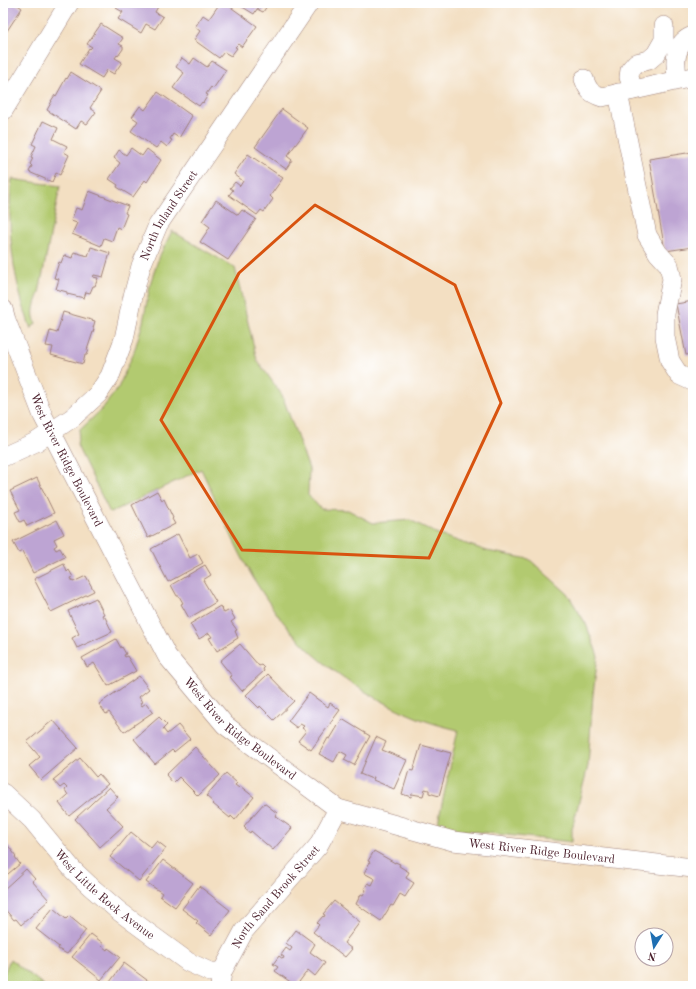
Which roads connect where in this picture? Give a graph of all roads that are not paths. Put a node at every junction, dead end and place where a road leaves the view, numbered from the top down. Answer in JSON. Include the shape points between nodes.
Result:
{"nodes":[{"id":1,"x":69,"y":3,"type":"edge"},
{"id":2,"x":310,"y":3,"type":"edge"},
{"id":3,"x":664,"y":26,"type":"dead end"},
{"id":4,"x":693,"y":36,"type":"edge"},
{"id":5,"x":686,"y":78,"type":"edge"},
{"id":6,"x":584,"y":79,"type":"dead end"},
{"id":7,"x":625,"y":91,"type":"junction"},
{"id":8,"x":3,"y":111,"type":"edge"},
{"id":9,"x":3,"y":308,"type":"edge"},
{"id":10,"x":693,"y":384,"type":"edge"},
{"id":11,"x":51,"y":432,"type":"junction"},
{"id":12,"x":3,"y":457,"type":"edge"},
{"id":13,"x":3,"y":793,"type":"edge"},
{"id":14,"x":338,"y":809,"type":"junction"},
{"id":15,"x":693,"y":868,"type":"edge"},
{"id":16,"x":221,"y":979,"type":"edge"}],
"edges":[{"from":1,"to":8,"type":"street"},
{"from":2,"to":11,"type":"street","name":"North Inland Street","via":[[158,226],[141,266],[124,339],[110,376],[98,394],[82,410]]},
{"from":3,"to":7,"type":"street","via":[[664,40],[656,54],[649,60],[636,63],[630,70]]},
{"from":4,"to":5,"type":"street","via":[[682,43],[675,62]]},
{"from":5,"to":7,"type":"street"},
{"from":6,"to":7,"type":"street","via":[[588,89],[595,95],[602,97]]},
{"from":7,"to":10,"type":"street","via":[[647,235],[658,254],[669,265],[672,279],[665,314],[665,337],[670,360],[679,375]]},
{"from":9,"to":11,"type":"street","name":"West River Ridge Boulevard"},
{"from":11,"to":12,"type":"street","name":"North Inland Street"},
{"from":11,"to":14,"type":"street","name":"West River Ridge Boulevard","via":[[167,656],[225,725]]},
{"from":13,"to":16,"type":"street","name":"West Little Rock Avenue","via":[[32,820],[91,888],[188,962]]},
{"from":14,"to":15,"type":"street","name":"West River Ridge Boulevard","via":[[452,841]]},
{"from":14,"to":16,"type":"street","name":"North Sand Brook Street","via":[[318,846],[244,931]]}]}
